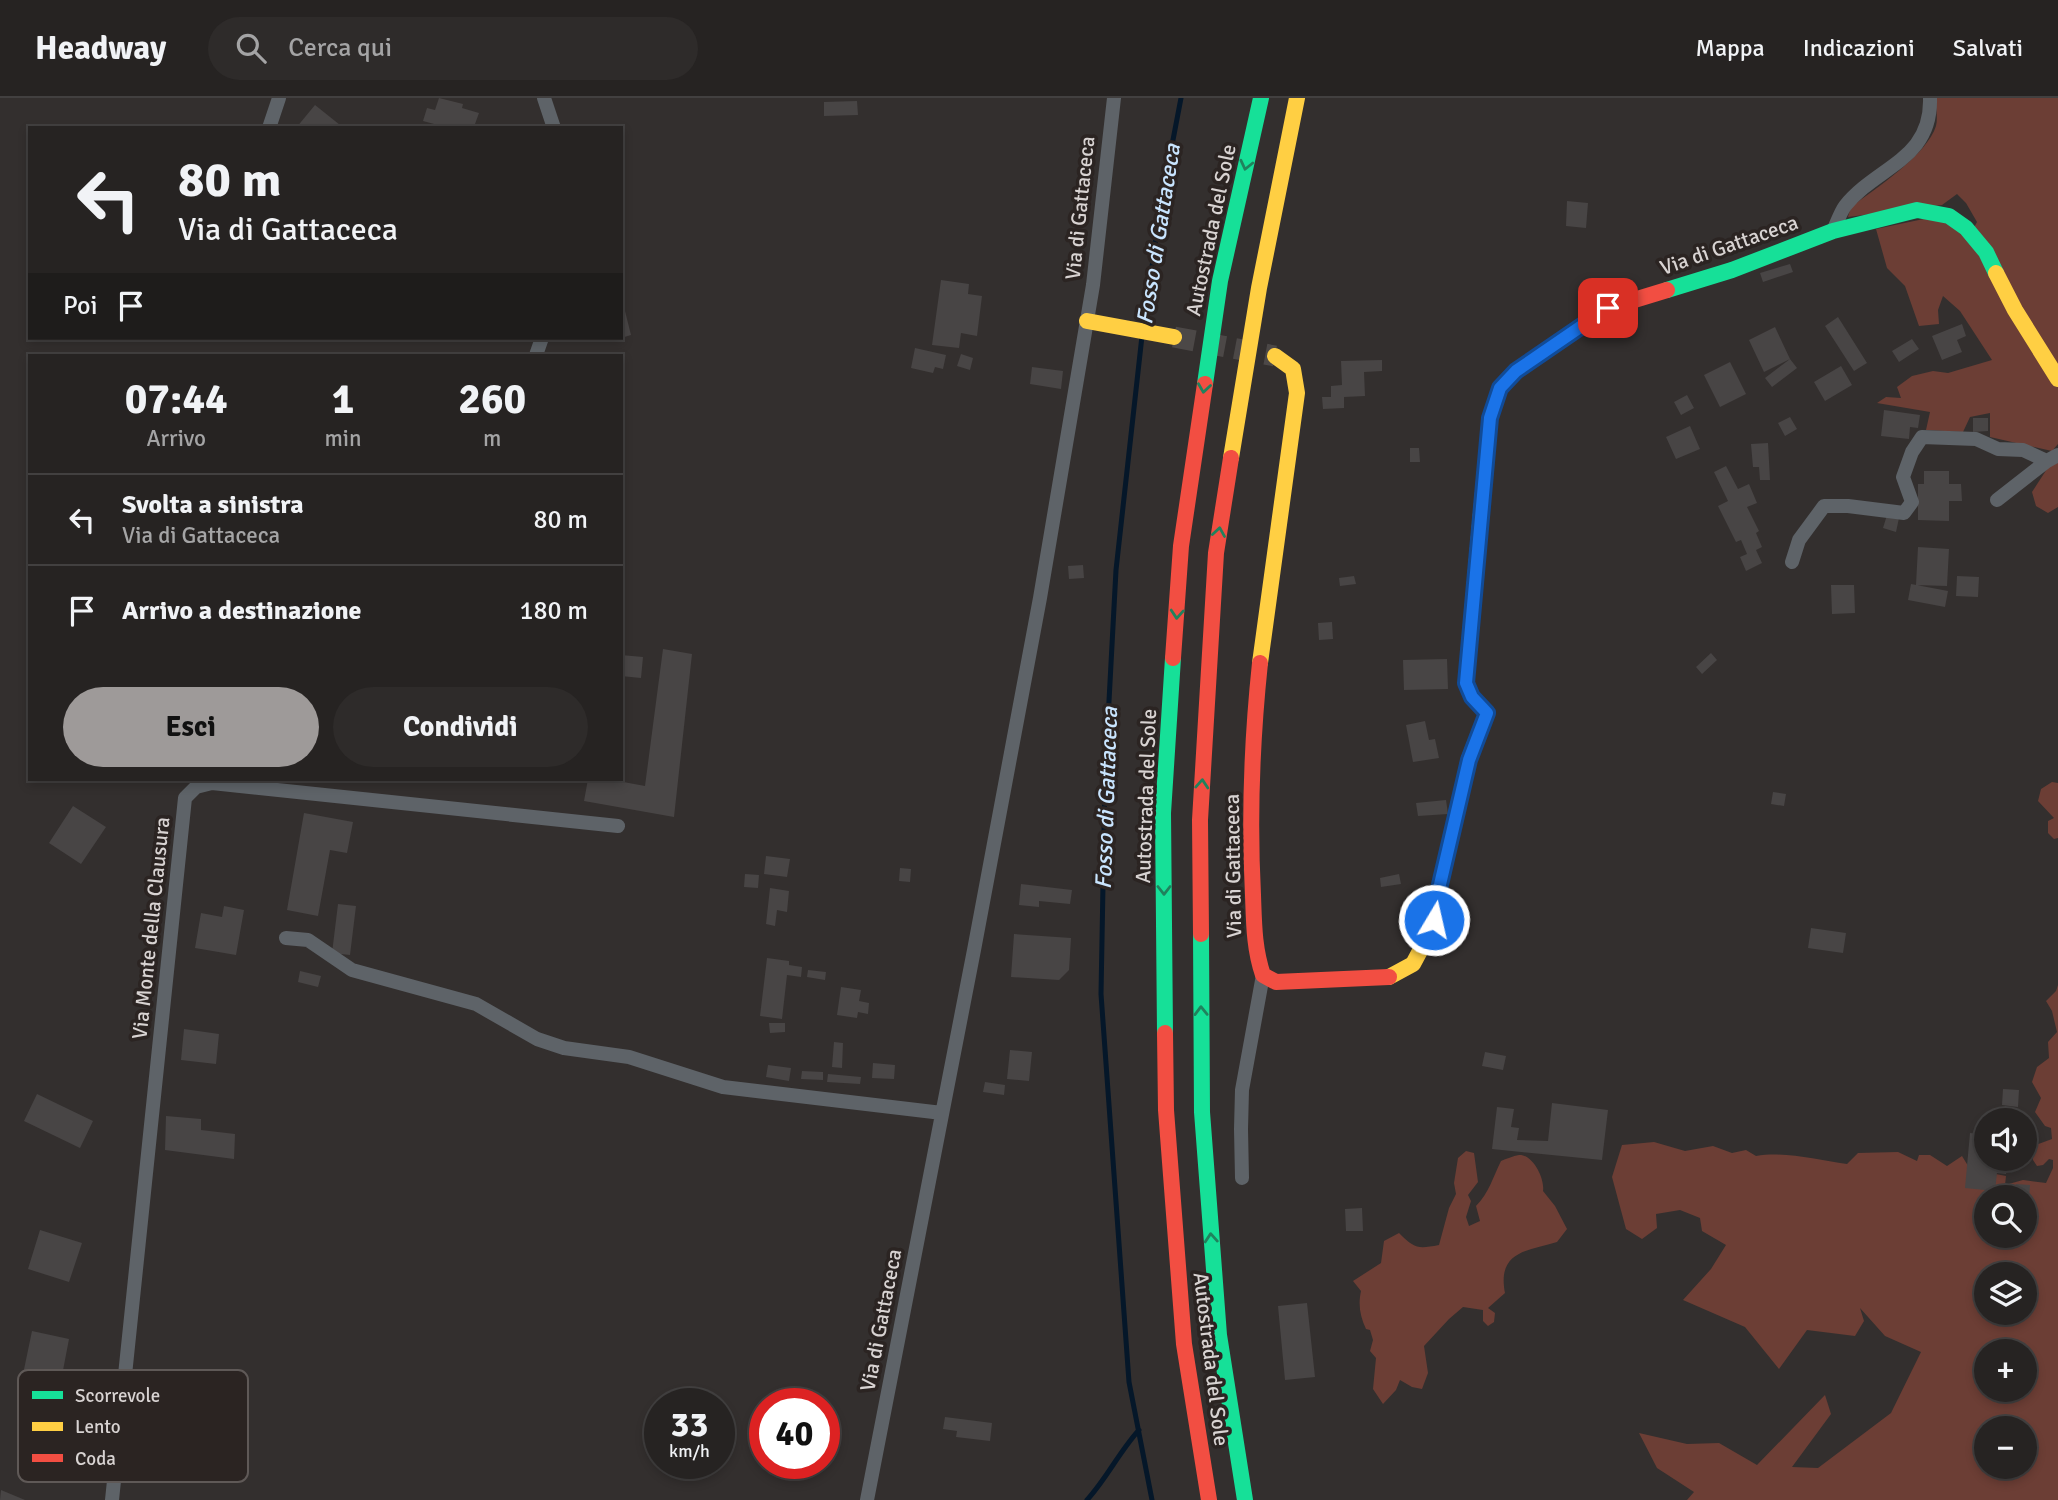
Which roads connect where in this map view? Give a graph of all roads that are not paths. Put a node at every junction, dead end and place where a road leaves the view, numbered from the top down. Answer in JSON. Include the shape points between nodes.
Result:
{"nodes":[{"id":1,"x":279,"y":98,"type":"edge"},
{"id":2,"x":544,"y":98,"type":"edge"},
{"id":3,"x":1114,"y":98,"type":"edge"},
{"id":4,"x":1261,"y":98,"type":"edge"},
{"id":5,"x":1297,"y":98,"type":"edge"},
{"id":6,"x":1930,"y":98,"type":"edge"},
{"id":7,"x":271,"y":126,"type":"edge"},
{"id":8,"x":553,"y":126,"type":"edge"},
{"id":9,"x":1833,"y":231,"type":"junction"},
{"id":10,"x":1087,"y":321,"type":"junction"},
{"id":11,"x":1174,"y":337,"type":"tunnel mouth"},
{"id":12,"x":1275,"y":356,"type":"tunnel mouth"},
{"id":13,"x":2058,"y":379,"type":"edge"},
{"id":14,"x":2053,"y":458,"type":"edge"},
{"id":15,"x":1997,"y":500,"type":"dead end"},
{"id":16,"x":1792,"y":562,"type":"dead end"},
{"id":17,"x":618,"y":826,"type":"dead end"},
{"id":18,"x":286,"y":939,"type":"dead end"},
{"id":19,"x":1263,"y":975,"type":"junction"},
{"id":20,"x":942,"y":1113,"type":"junction"},
{"id":21,"x":1242,"y":1178,"type":"dead end"},
{"id":22,"x":126,"y":1370,"type":"edge"},
{"id":23,"x":114,"y":1482,"type":"edge"},
{"id":24,"x":112,"y":1500,"type":"edge"},
{"id":25,"x":867,"y":1500,"type":"edge"},
{"id":26,"x":1209,"y":1500,"type":"edge"},
{"id":27,"x":1245,"y":1500,"type":"edge"}],
"edges":[{"from":1,"to":7,"type":"street"},
{"from":2,"to":8,"type":"street"},
{"from":3,"to":10,"type":"street","name":"Via di Gattaceca"},
{"from":4,"to":26,"type":"main road","name":"Autostrada del Sole","one_way":true,"via":[[1220,281],[1181,546],[1163,813],[1166,1110],[1184,1344]]},
{"from":27,"to":5,"type":"main road","name":"Autostrada del Sole","one_way":true,"via":[[1219,1335],[1202,1112],[1200,820],[1216,553],[1259,288]]},
{"from":6,"to":9,"type":"street","via":[[1924,135],[1848,203]]},
{"from":9,"to":13,"type":"main road","name":"Via di Gattaceca","via":[[1917,210],[1949,216],[1986,252]]},
{"from":9,"to":19,"type":"main road","name":"Via di Gattaceca","via":[[1732,270],[1608,308],[1516,371],[1500,388],[1490,418],[1466,683],[1487,713],[1456,808],[1434,920],[1413,964],[1389,977],[1276,982]]},
{"from":10,"to":11,"type":"main road"},
{"from":10,"to":20,"type":"street","name":"Via di Gattaceca","via":[[1040,598]]},
{"from":12,"to":19,"type":"main road","name":"Via di Gattaceca","via":[[1293,369],[1297,393],[1254,737],[1251,863],[1256,954]]},
{"from":14,"to":15,"type":"street"},
{"from":14,"to":16,"type":"street","via":[[1998,449],[1976,439],[1922,437],[1903,477],[1912,502],[1904,513],[1824,506],[1799,540]]},
{"from":17,"to":22,"type":"street","name":"Via Monte della Clausura","via":[[212,783],[196,787],[185,798]]},
{"from":18,"to":20,"type":"street","via":[[308,940],[352,970],[476,1004],[537,1039],[564,1048],[629,1057],[723,1087]]},
{"from":19,"to":21,"type":"street","via":[[1242,1090]]},
{"from":20,"to":25,"type":"street","name":"Via di Gattaceca"},
{"from":23,"to":24,"type":"street","name":"Via Monte della Clausura"}]}
